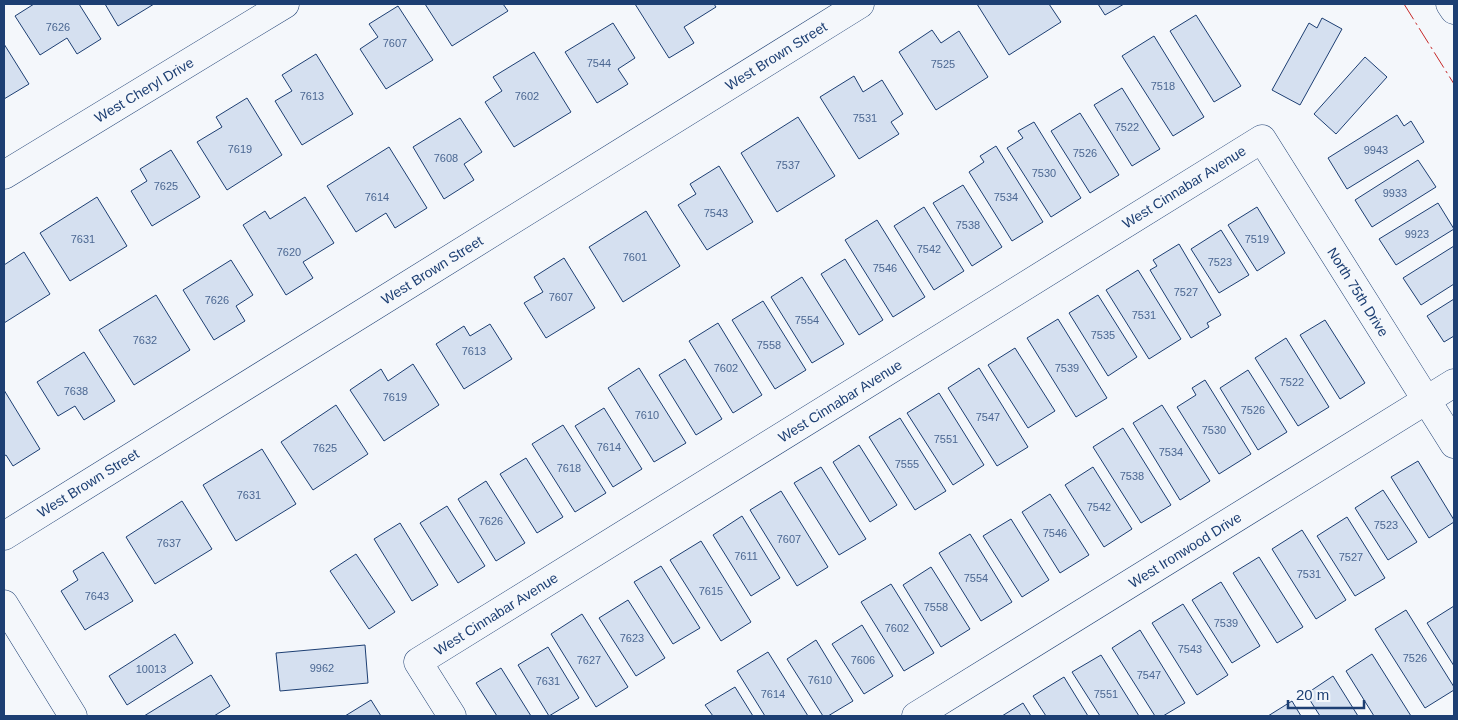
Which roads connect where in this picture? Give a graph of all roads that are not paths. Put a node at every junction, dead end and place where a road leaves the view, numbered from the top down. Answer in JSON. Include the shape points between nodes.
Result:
{"nodes":[{"id":1,"x":284,"y":4,"type":"edge"},
{"id":2,"x":860,"y":4,"type":"edge"},
{"id":3,"x":1450,"y":4,"type":"edge"},
{"id":4,"x":1454,"y":10,"type":"edge"},
{"id":5,"x":1262,"y":139,"type":"joint"},
{"id":6,"x":4,"y":176,"type":"edge"},
{"id":7,"x":1454,"y":383,"type":"edge"},
{"id":8,"x":1427,"y":400,"type":"junction"},
{"id":9,"x":1454,"y":444,"type":"edge"},
{"id":10,"x":4,"y":536,"type":"edge"},
{"id":11,"x":4,"y":604,"type":"edge"},
{"id":12,"x":73,"y":716,"type":"edge"},
{"id":13,"x":452,"y":716,"type":"edge"},
{"id":14,"x":916,"y":716,"type":"edge"}],
"edges":[{"from":1,"to":6,"type":"street","name":"West Cheryl Drive"},
{"from":2,"to":10,"type":"street","name":"West Brown Street"},
{"from":3,"to":4,"type":"street"},
{"from":5,"to":8,"type":"street","name":"North 75th Drive"},
{"from":5,"to":13,"type":"street","name":"West Cinnabar Avenue","via":[[418,662]]},
{"from":7,"to":8,"type":"street","name":"West Ironwood Drive"},
{"from":8,"to":9,"type":"street","name":"North 75th Drive"},
{"from":8,"to":14,"type":"street","name":"West Ironwood Drive"},
{"from":11,"to":12,"type":"street"}]}
